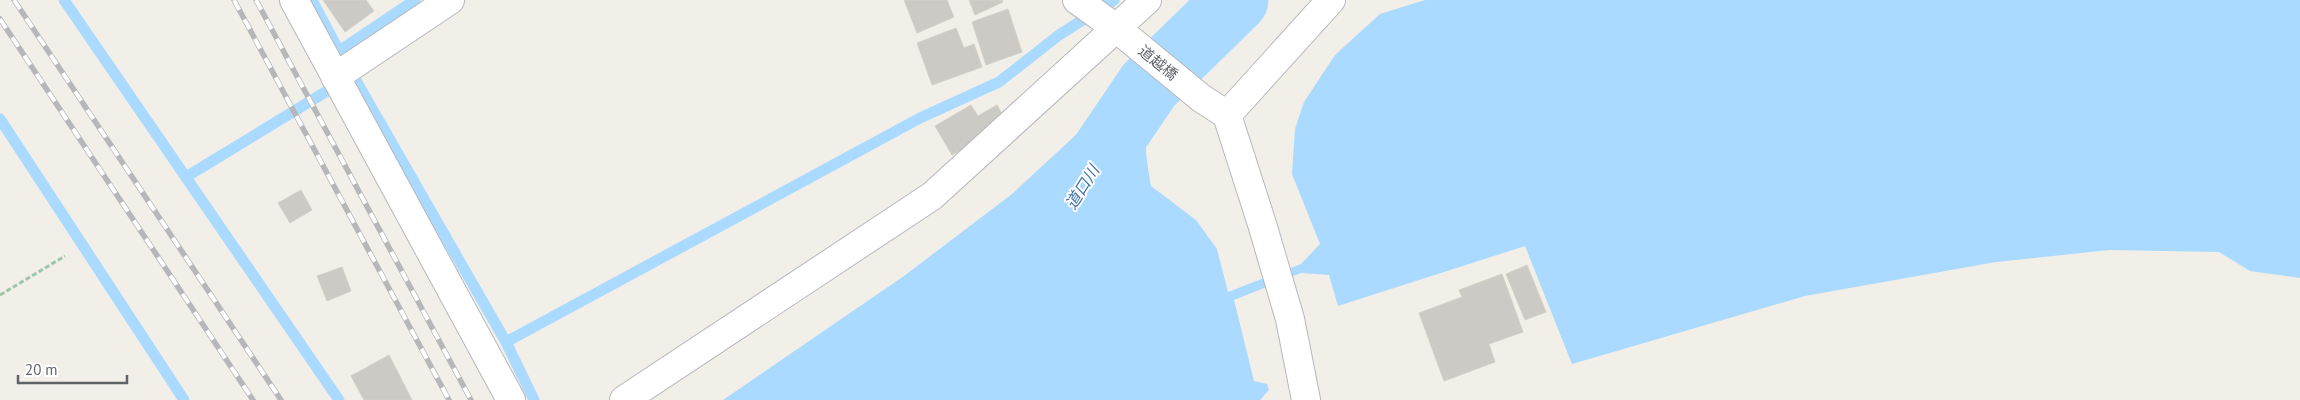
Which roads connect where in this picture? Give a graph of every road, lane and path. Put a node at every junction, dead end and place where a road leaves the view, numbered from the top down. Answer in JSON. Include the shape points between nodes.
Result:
{"nodes":[{"id":1,"x":294,"y":0,"type":"edge"},
{"id":2,"x":450,"y":0,"type":"edge"},
{"id":3,"x":1147,"y":0,"type":"edge"},
{"id":4,"x":1331,"y":0,"type":"edge"},
{"id":5,"x":1095,"y":13,"type":"edge"},
{"id":6,"x":344,"y":71,"type":"junction"},
{"id":7,"x":1227,"y":115,"type":"junction"},
{"id":8,"x":65,"y":256,"type":"dead end"},
{"id":9,"x":0,"y":295,"type":"edge"},
{"id":10,"x":511,"y":400,"type":"edge"},
{"id":11,"x":624,"y":400,"type":"edge"},
{"id":12,"x":1306,"y":400,"type":"edge"}],
"edges":[{"from":1,"to":6,"type":"street"},
{"from":2,"to":6,"type":"street"},
{"from":3,"to":5,"type":"street"},
{"from":4,"to":7,"type":"street"},
{"from":5,"to":7,"type":"street","name":"道越橋"},
{"from":5,"to":11,"type":"street","via":[[932,196]]},
{"from":6,"to":10,"type":"street"},
{"from":7,"to":12,"type":"street","via":[[1290,319]]},
{"from":8,"to":9,"type":"path"}]}
